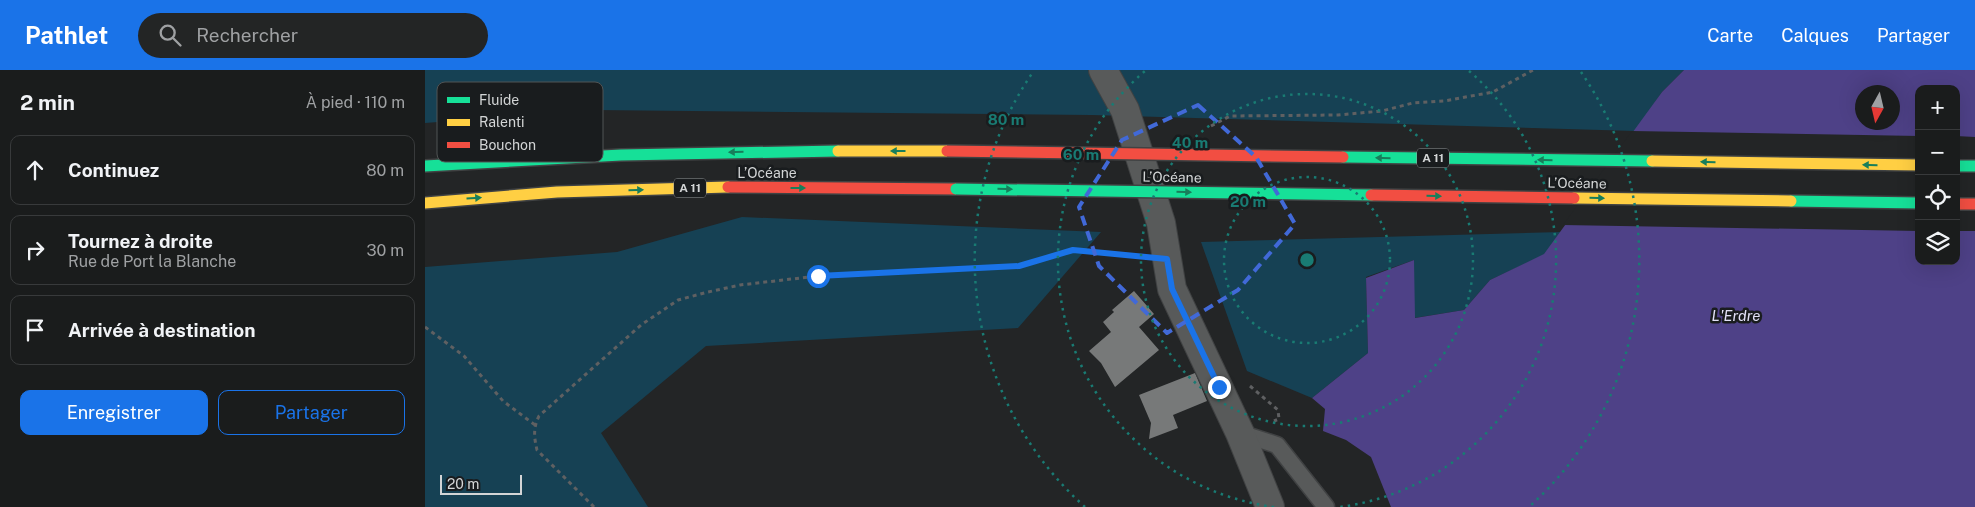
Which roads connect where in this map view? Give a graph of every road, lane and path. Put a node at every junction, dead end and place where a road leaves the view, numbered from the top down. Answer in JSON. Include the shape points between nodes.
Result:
{"nodes":[{"id":1,"x":1103,"y":70,"type":"edge"},
{"id":2,"x":603,"y":155,"type":"edge"},
{"id":3,"x":479,"y":162,"type":"edge"},
{"id":4,"x":1915,"y":165,"type":"edge"},
{"id":5,"x":425,"y":166,"type":"edge"},
{"id":6,"x":1960,"y":166,"type":"edge"},
{"id":7,"x":1975,"y":166,"type":"edge"},
{"id":8,"x":425,"y":203,"type":"edge"},
{"id":9,"x":1915,"y":203,"type":"edge"},
{"id":10,"x":1960,"y":204,"type":"edge"},
{"id":11,"x":1975,"y":204,"type":"edge"},
{"id":12,"x":1167,"y":259,"type":"junction"},
{"id":13,"x":425,"y":327,"type":"edge"},
{"id":14,"x":535,"y":425,"type":"junction"},
{"id":15,"x":1240,"y":433,"type":"junction"},
{"id":16,"x":594,"y":507,"type":"edge"},
{"id":17,"x":1270,"y":507,"type":"edge"},
{"id":18,"x":1326,"y":507,"type":"edge"}],
"edges":[{"from":1,"to":12,"type":"street","via":[[1125,110],[1161,223]]},
{"from":4,"to":2,"type":"highway","name":"L’Océane","number":"A 11","one_way":true,"bridge":true,"via":[[947,151]]},
{"from":3,"to":5,"type":"highway","name":"L’Océane","number":"A 11","one_way":true,"bridge":true},
{"from":6,"to":7,"type":"highway"},
{"from":8,"to":9,"type":"highway","name":"L’Océane","number":"A 11","one_way":true,"bridge":true,"via":[[543,194],[698,188]]},
{"from":10,"to":11,"type":"highway"},
{"from":12,"to":14,"type":"path","via":[[1073,250],[1019,266],[818,276],[708,292],[678,300],[641,325],[539,416]]},
{"from":12,"to":15,"type":"street","via":[[1172,289]]},
{"from":13,"to":14,"type":"path","via":[[464,356],[503,401]]},
{"from":14,"to":16,"type":"path","via":[[537,450]]},
{"from":15,"to":17,"type":"street"},
{"from":15,"to":18,"type":"lane","via":[[1277,445]]}]}
